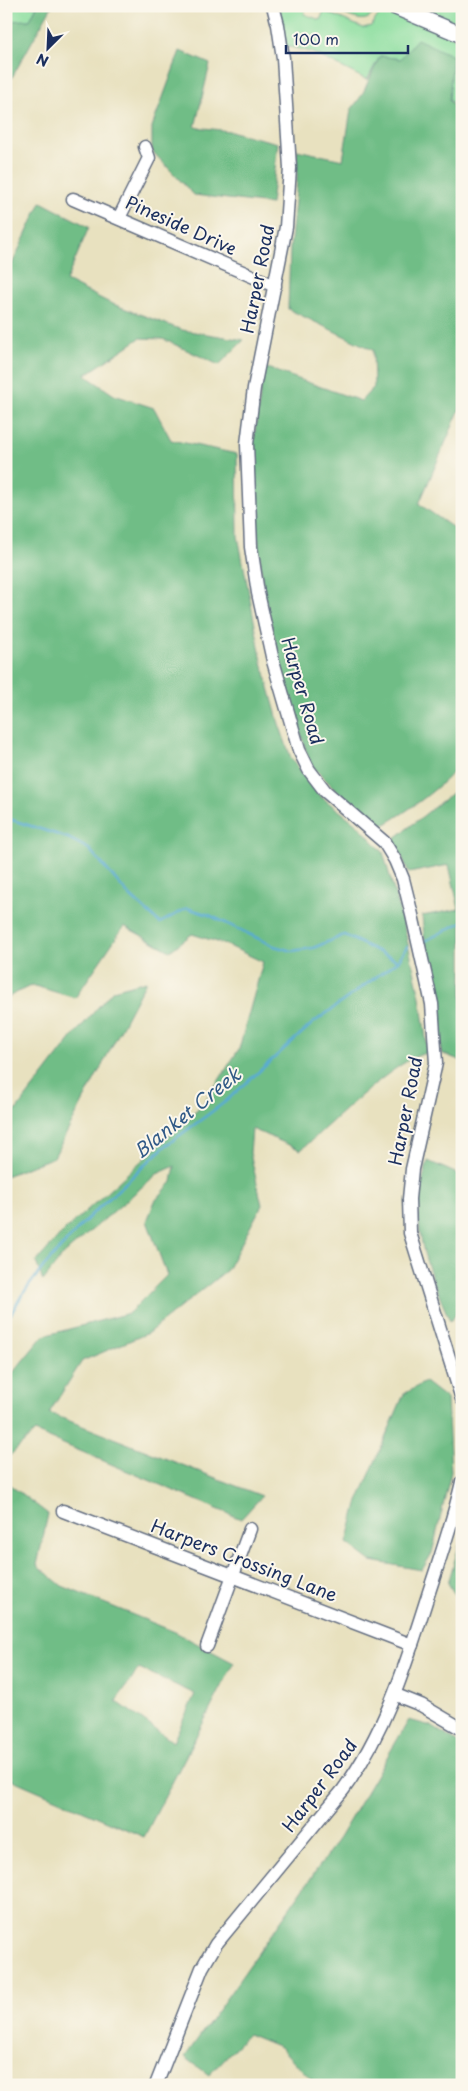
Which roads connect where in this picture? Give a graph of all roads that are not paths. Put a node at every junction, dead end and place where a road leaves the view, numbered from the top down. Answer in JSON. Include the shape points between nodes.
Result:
{"nodes":[{"id":1,"x":273,"y":6,"type":"edge"},
{"id":2,"x":393,"y":6,"type":"edge"},
{"id":3,"x":418,"y":11,"type":"edge"},
{"id":4,"x":462,"y":35,"type":"edge"},
{"id":5,"x":145,"y":147,"type":"dead end"},
{"id":6,"x":73,"y":199,"type":"dead end"},
{"id":7,"x":119,"y":218,"type":"junction"},
{"id":8,"x":275,"y":286,"type":"junction"},
{"id":9,"x":462,"y":1399,"type":"edge"},
{"id":10,"x":462,"y":1482,"type":"edge"},
{"id":11,"x":63,"y":1511,"type":"dead end"},
{"id":12,"x":250,"y":1529,"type":"dead end"},
{"id":13,"x":233,"y":1576,"type":"junction"},
{"id":14,"x":412,"y":1645,"type":"junction"},
{"id":15,"x":207,"y":1646,"type":"dead end"},
{"id":16,"x":396,"y":1695,"type":"junction"},
{"id":17,"x":462,"y":1729,"type":"edge"},
{"id":18,"x":156,"y":2085,"type":"edge"}],
"edges":[{"from":1,"to":8,"type":"street","name":"Harper Road","via":[[283,58],[290,168],[286,227]]},
{"from":2,"to":3,"type":"main road"},
{"from":3,"to":4,"type":"main road"},
{"from":5,"to":7,"type":"street","via":[[149,158]]},
{"from":6,"to":7,"type":"street","name":"Pineside Drive"},
{"from":7,"to":8,"type":"street","name":"Pineside Drive"},
{"from":8,"to":9,"type":"street","name":"Harper Road","via":[[254,388],[247,444],[251,547],[258,593],[282,699],[309,770],[325,791],[384,842],[403,879],[432,1004],[436,1064],[412,1169],[410,1233]]},
{"from":10,"to":14,"type":"street","name":"Harper Road"},
{"from":11,"to":13,"type":"street","name":"Harpers Crossing Lane"},
{"from":12,"to":13,"type":"street"},
{"from":13,"to":14,"type":"street","name":"Harpers Crossing Lane"},
{"from":13,"to":15,"type":"street"},
{"from":14,"to":16,"type":"street","name":"Harper Road"},
{"from":16,"to":17,"type":"street","via":[[421,1705]]},
{"from":16,"to":18,"type":"street","name":"Harper Road","via":[[358,1770],[216,1944],[202,1968]]}]}
